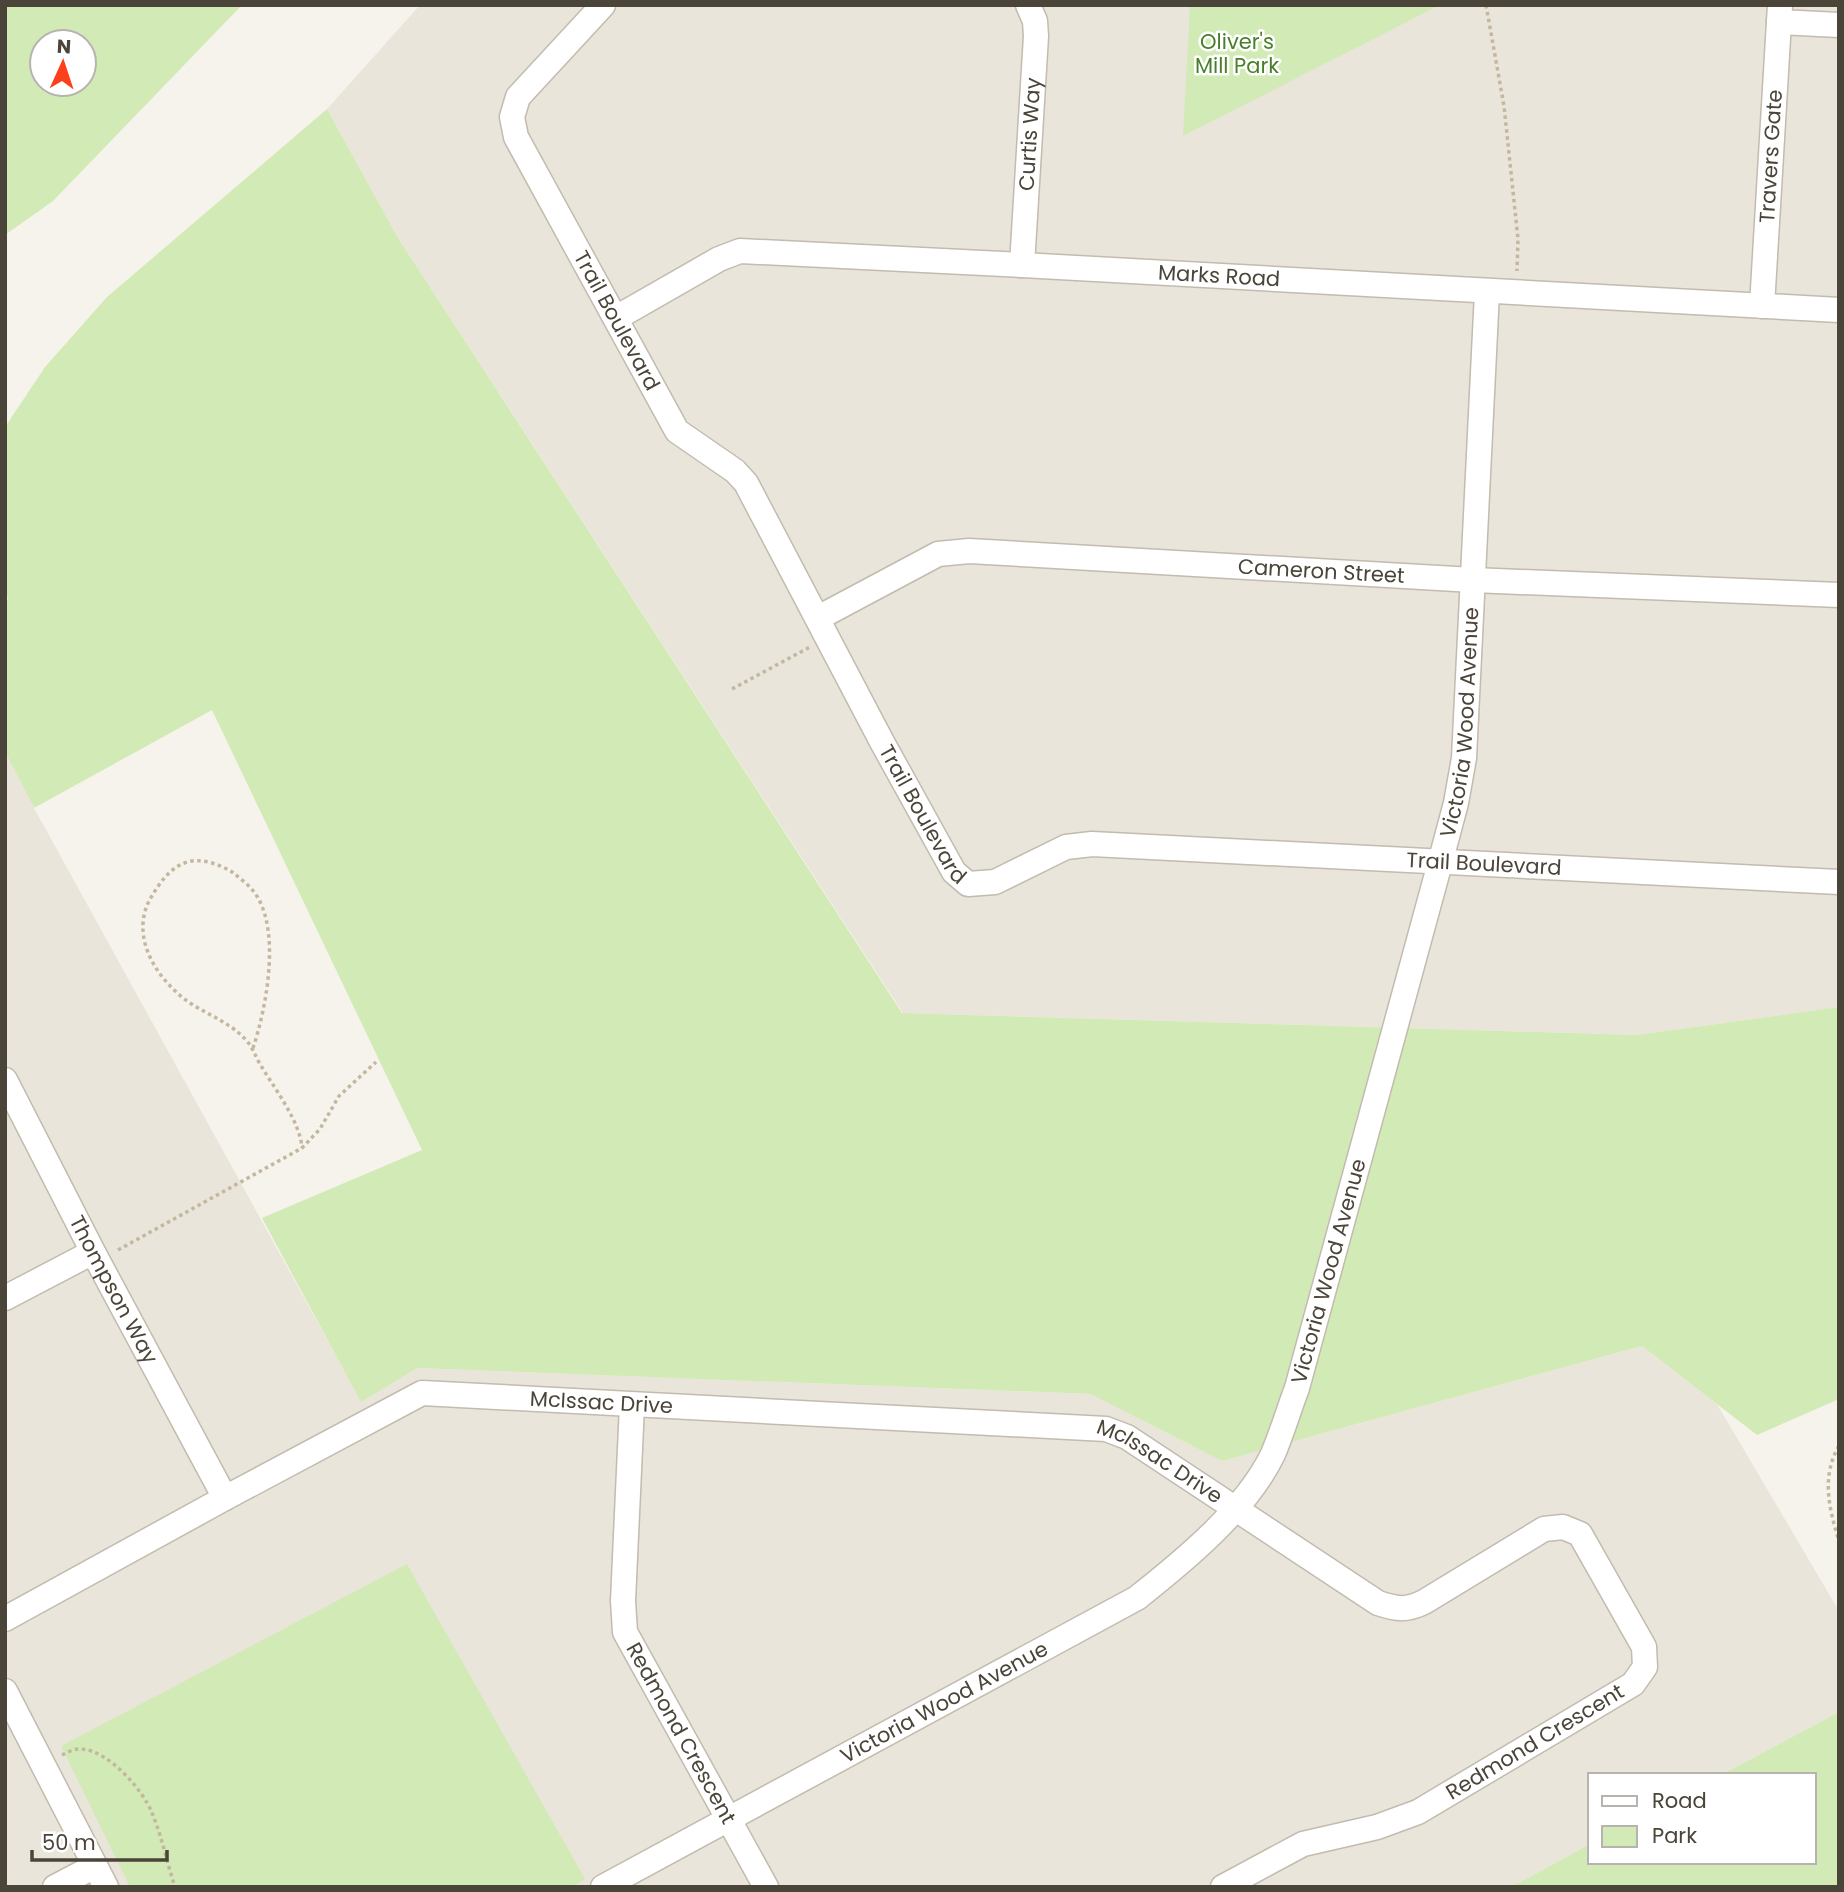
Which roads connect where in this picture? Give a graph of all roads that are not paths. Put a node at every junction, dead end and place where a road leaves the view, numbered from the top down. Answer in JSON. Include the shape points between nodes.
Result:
{"nodes":[{"id":1,"x":603,"y":5,"type":"edge"},
{"id":2,"x":1028,"y":5,"type":"edge"},
{"id":3,"x":1780,"y":14,"type":"edge"},
{"id":4,"x":1839,"y":25,"type":"edge"},
{"id":5,"x":1022,"y":265,"type":"junction"},
{"id":6,"x":1487,"y":292,"type":"junction"},
{"id":7,"x":1762,"y":306,"type":"junction"},
{"id":8,"x":1839,"y":310,"type":"edge"},
{"id":9,"x":616,"y":318,"type":"junction"},
{"id":10,"x":1473,"y":580,"type":"junction"},
{"id":11,"x":1839,"y":595,"type":"edge"},
{"id":12,"x":818,"y":618,"type":"junction"},
{"id":13,"x":1440,"y":863,"type":"junction"},
{"id":14,"x":1839,"y":882,"type":"edge"},
{"id":15,"x":5,"y":1080,"type":"edge"},
{"id":16,"x":93,"y":1252,"type":"junction"},
{"id":17,"x":5,"y":1298,"type":"edge"},
{"id":18,"x":632,"y":1405,"type":"junction"},
{"id":19,"x":225,"y":1498,"type":"junction"},
{"id":20,"x":1234,"y":1508,"type":"junction"},
{"id":21,"x":5,"y":1619,"type":"edge"},
{"id":22,"x":5,"y":1690,"type":"edge"},
{"id":23,"x":730,"y":1820,"type":"junction"},
{"id":24,"x":101,"y":1876,"type":"edge"},
{"id":25,"x":55,"y":1887,"type":"edge"},
{"id":26,"x":603,"y":1887,"type":"edge"},
{"id":27,"x":766,"y":1887,"type":"edge"},
{"id":28,"x":1223,"y":1887,"type":"edge"}],
"edges":[{"from":1,"to":9,"type":"street","name":"Trail Boulevard","via":[[518,97],[512,117],[516,138]]},
{"from":2,"to":5,"type":"street","name":"Curtis Way","via":[[1036,36]]},
{"from":3,"to":4,"type":"street"},
{"from":3,"to":7,"type":"street","name":"Travers Gate"},
{"from":5,"to":6,"type":"street","name":"Marks Road"},
{"from":5,"to":9,"type":"street","name":"Marks Road","via":[[740,251]]},
{"from":6,"to":7,"type":"street","name":"Marks Road"},
{"from":6,"to":10,"type":"street","name":"Victoria Wood Avenue"},
{"from":7,"to":8,"type":"street","name":"Marks Road"},
{"from":9,"to":12,"type":"street","name":"Trail Boulevard","via":[[677,431],[746,482]]},
{"from":10,"to":11,"type":"street","name":"Cameron Street"},
{"from":10,"to":12,"type":"street","name":"Cameron Street","via":[[969,551],[938,554]]},
{"from":10,"to":13,"type":"street","name":"Victoria Wood Avenue","via":[[1464,758]]},
{"from":12,"to":13,"type":"street","name":"Trail Boulevard","via":[[954,872],[968,884],[995,882],[1066,847],[1092,844]]},
{"from":13,"to":14,"type":"street","name":"Trail Boulevard"},
{"from":13,"to":20,"type":"street","name":"Victoria Wood Avenue","via":[[1297,1388],[1272,1454]]},
{"from":15,"to":16,"type":"street","name":"Thompson Way"},
{"from":16,"to":17,"type":"street"},
{"from":16,"to":19,"type":"street","name":"Thompson Way"},
{"from":18,"to":19,"type":"street","name":"McIssac Drive","via":[[422,1393]]},
{"from":18,"to":20,"type":"street","name":"McIssac Drive","via":[[1105,1429],[1127,1437]]},
{"from":18,"to":23,"type":"street","name":"Redmond Crescent","via":[[625,1632]]},
{"from":19,"to":21,"type":"street","name":"McIssac Drive"},
{"from":20,"to":23,"type":"street","name":"Victoria Wood Avenue","via":[[1203,1543],[1137,1598]]},
{"from":20,"to":28,"type":"street","name":"Redmond Crescent","via":[[1378,1603],[1398,1610],[1424,1602],[1544,1529],[1563,1527],[1580,1534],[1646,1656],[1645,1667],[1633,1684],[1418,1812],[1303,1844]]},
{"from":22,"to":24,"type":"street"},
{"from":23,"to":26,"type":"street","name":"Victoria Wood Avenue"},
{"from":23,"to":27,"type":"street","name":"Redmond Crescent"},
{"from":24,"to":25,"type":"street"}]}
